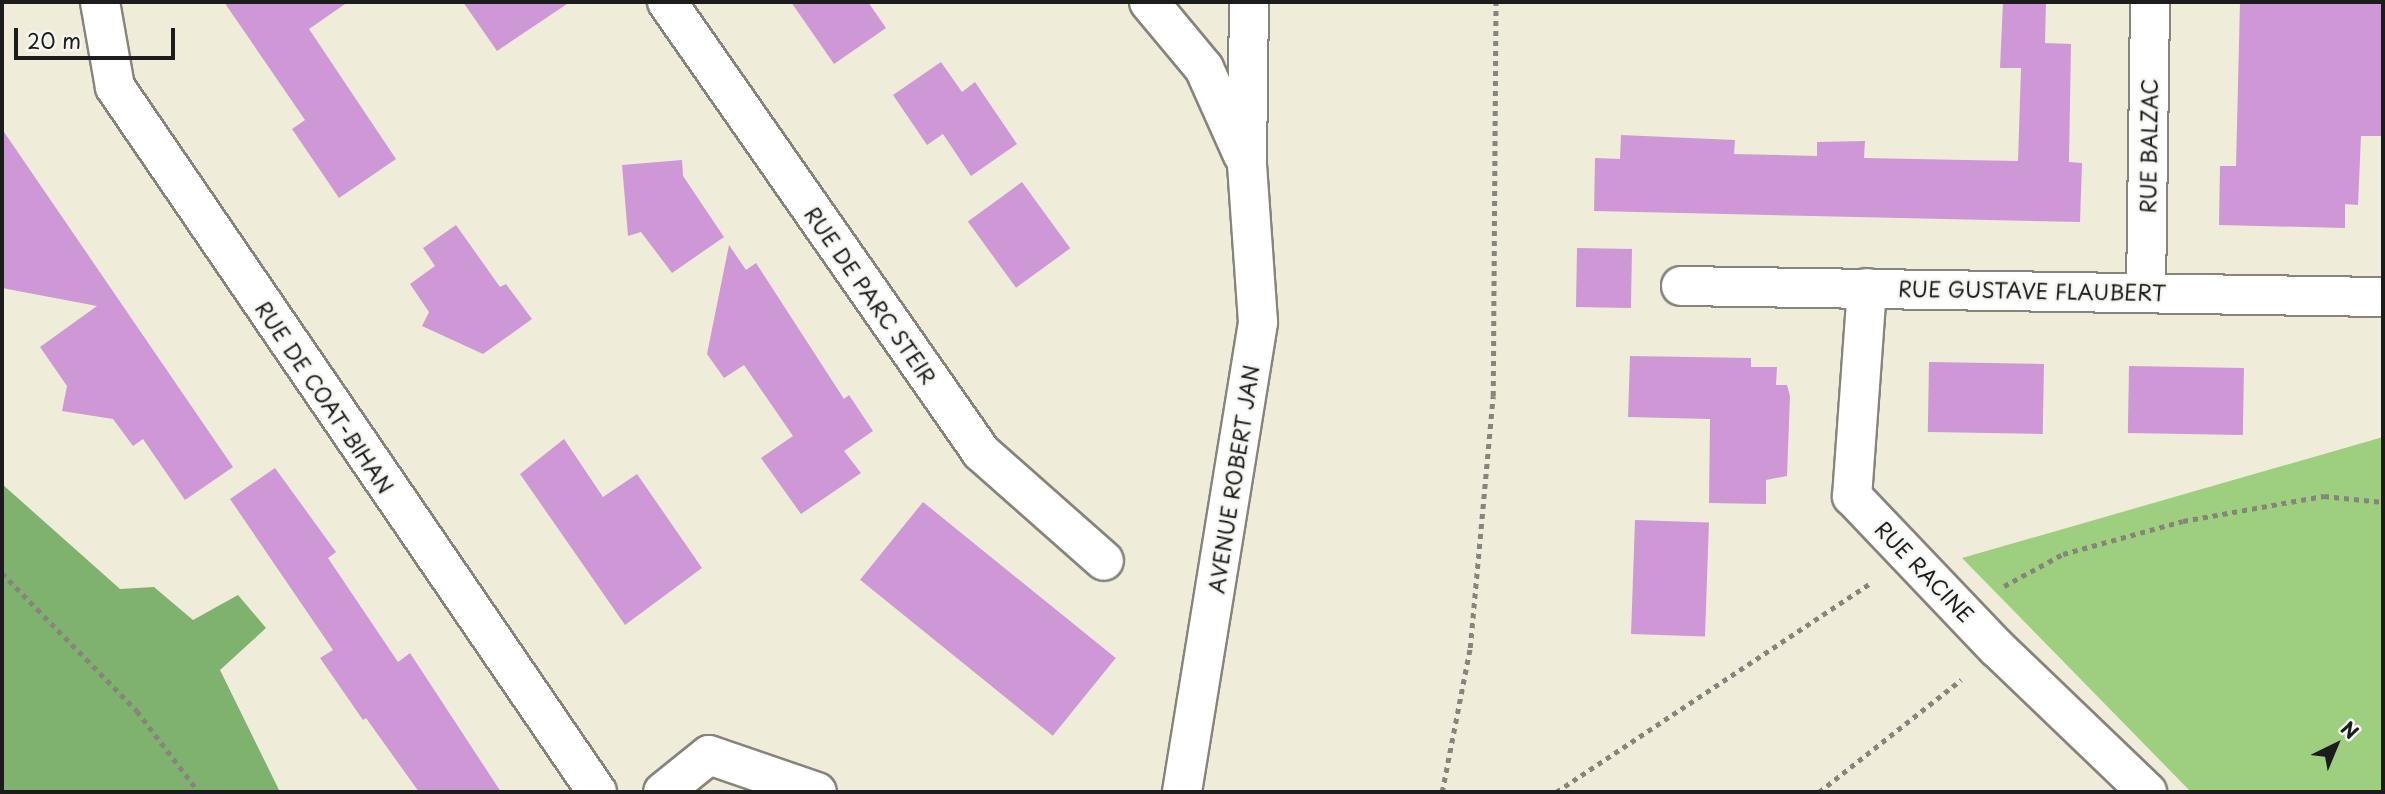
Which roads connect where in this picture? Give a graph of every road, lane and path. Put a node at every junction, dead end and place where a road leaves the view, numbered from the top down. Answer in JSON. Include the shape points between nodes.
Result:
{"nodes":[{"id":1,"x":100,"y":2,"type":"edge"},
{"id":2,"x":667,"y":2,"type":"edge"},
{"id":3,"x":1149,"y":2,"type":"edge"},
{"id":4,"x":1249,"y":2,"type":"edge"},
{"id":5,"x":1496,"y":2,"type":"edge"},
{"id":6,"x":2150,"y":2,"type":"edge"},
{"id":7,"x":1247,"y":163,"type":"junction"},
{"id":8,"x":1681,"y":286,"type":"dead end"},
{"id":9,"x":1867,"y":288,"type":"junction"},
{"id":10,"x":2146,"y":291,"type":"junction"},
{"id":11,"x":2383,"y":297,"type":"edge"},
{"id":12,"x":2383,"y":502,"type":"edge"},
{"id":13,"x":1910,"y":557,"type":"junction"},
{"id":14,"x":1104,"y":561,"type":"dead end"},
{"id":15,"x":2,"y":573,"type":"edge"},
{"id":16,"x":1963,"y":608,"type":"junction"},
{"id":17,"x":1997,"y":648,"type":"junction"},
{"id":18,"x":591,"y":785,"type":"edge"},
{"id":19,"x":199,"y":792,"type":"edge"},
{"id":20,"x":663,"y":792,"type":"edge"},
{"id":21,"x":817,"y":792,"type":"edge"},
{"id":22,"x":1182,"y":792,"type":"edge"},
{"id":23,"x":1442,"y":792,"type":"edge"},
{"id":24,"x":1556,"y":792,"type":"edge"},
{"id":25,"x":1819,"y":792,"type":"edge"},
{"id":26,"x":2147,"y":792,"type":"edge"}],
"edges":[{"from":1,"to":18,"type":"street","name":"RUE DE COAT-BIHAN","via":[[115,87]]},
{"from":2,"to":14,"type":"street","name":"RUE DE PARC STEIR","via":[[981,452]]},
{"from":3,"to":7,"type":"street","name":"AVENUE ROBERT JAN","via":[[1204,68]]},
{"from":4,"to":7,"type":"street","name":"AVENUE ROBERT JAN"},
{"from":5,"to":23,"type":"path","via":[[1493,396],[1470,648]]},
{"from":6,"to":10,"type":"street","name":"RUE BALZAC"},
{"from":7,"to":22,"type":"street","name":"AVENUE ROBERT JAN","via":[[1258,321]]},
{"from":8,"to":9,"type":"street","name":"RUE GUSTAVE FLAUBERT"},
{"from":9,"to":10,"type":"street","name":"RUE GUSTAVE FLAUBERT"},
{"from":9,"to":13,"type":"street","name":"RUE RACINE","via":[[1852,496]]},
{"from":10,"to":11,"type":"street","name":"RUE GUSTAVE FLAUBERT"},
{"from":12,"to":16,"type":"path","via":[[2324,496],[2183,522],[2063,554]]},
{"from":13,"to":16,"type":"street","name":"RUE RACINE"},
{"from":13,"to":24,"type":"path"},
{"from":15,"to":19,"type":"path","via":[[137,712]]},
{"from":16,"to":17,"type":"street","name":"RUE RACINE"},
{"from":17,"to":25,"type":"path"},
{"from":17,"to":26,"type":"street","name":"RUE RACINE"},
{"from":20,"to":21,"type":"street","via":[[709,755]]}]}
